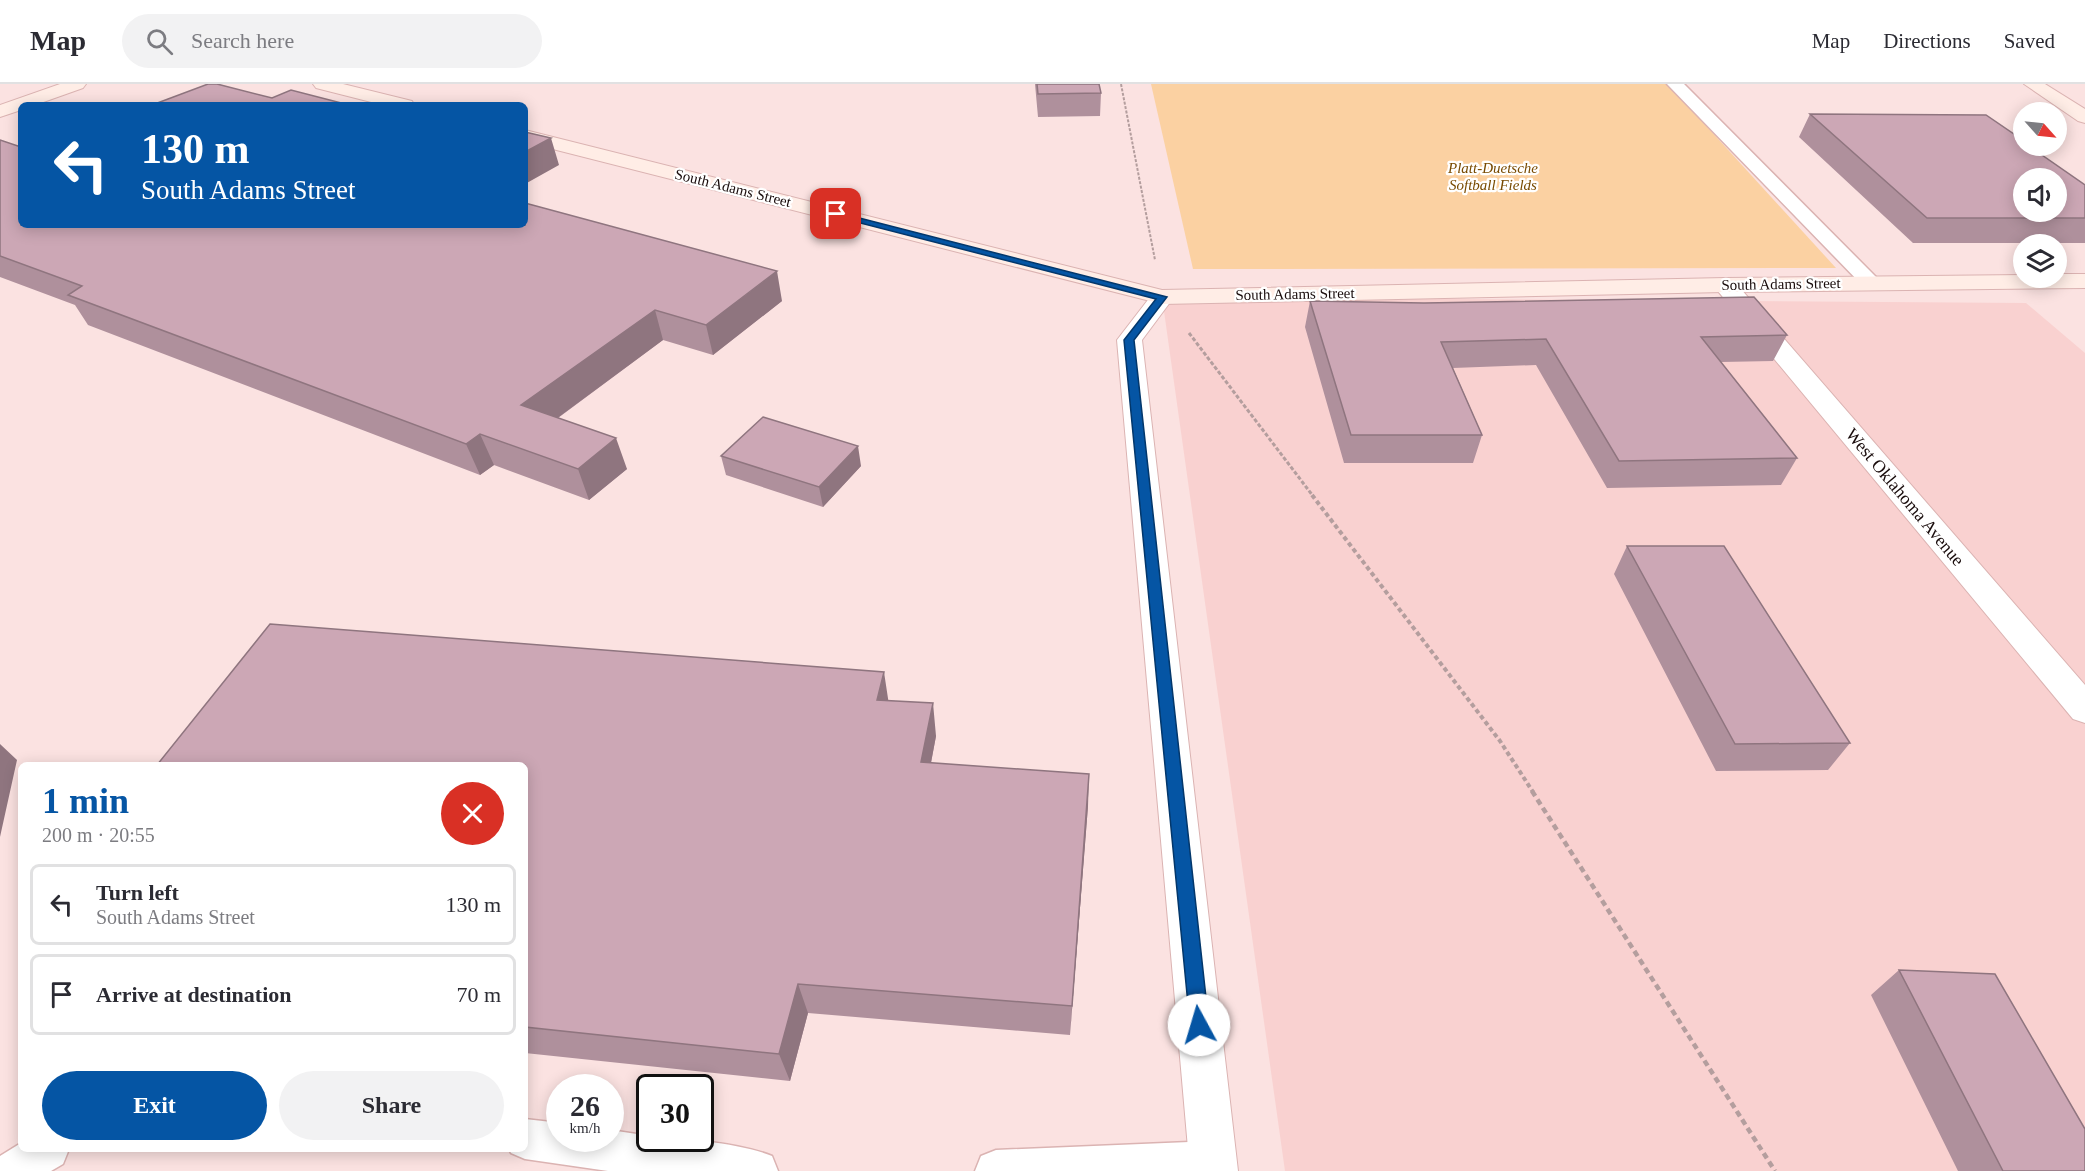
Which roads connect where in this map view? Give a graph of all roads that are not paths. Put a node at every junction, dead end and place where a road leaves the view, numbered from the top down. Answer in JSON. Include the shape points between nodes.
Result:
{"nodes":[{"id":1,"x":77,"y":84,"type":"edge"},
{"id":2,"x":322,"y":84,"type":"edge"},
{"id":3,"x":1675,"y":84,"type":"edge"},
{"id":4,"x":2033,"y":84,"type":"edge"},
{"id":5,"x":26,"y":102,"type":"edge"},
{"id":6,"x":393,"y":102,"type":"edge"},
{"id":7,"x":18,"y":105,"type":"edge"},
{"id":8,"x":0,"y":111,"type":"edge"},
{"id":9,"x":2085,"y":117,"type":"edge"},
{"id":10,"x":528,"y":136,"type":"edge"},
{"id":11,"x":2085,"y":281,"type":"edge"},
{"id":12,"x":1871,"y":283,"type":"junction"},
{"id":13,"x":1725,"y":285,"type":"junction"},
{"id":14,"x":1162,"y":297,"type":"junction"},
{"id":15,"x":2085,"y":709,"type":"edge"},
{"id":16,"x":528,"y":1139,"type":"edge"},
{"id":17,"x":44,"y":1152,"type":"edge"},
{"id":18,"x":1214,"y":1167,"type":"edge"},
{"id":19,"x":15,"y":1171,"type":"edge"},
{"id":20,"x":757,"y":1171,"type":"edge"},
{"id":21,"x":996,"y":1171,"type":"edge"}],
"edges":[{"from":1,"to":5,"type":"street"},
{"from":2,"to":6,"type":"street"},
{"from":3,"to":12,"type":"lane"},
{"from":4,"to":9,"type":"street"},
{"from":7,"to":8,"type":"street"},
{"from":10,"to":14,"type":"street","name":"South Adams Street"},
{"from":11,"to":12,"type":"street","name":"South Adams Street"},
{"from":12,"to":13,"type":"street","name":"South Adams Street"},
{"from":13,"to":14,"type":"street","name":"South Adams Street"},
{"from":13,"to":15,"type":"street","name":"West Oklahoma Avenue"},
{"from":14,"to":18,"type":"street","via":[[1129,340]]},
{"from":16,"to":20,"type":"lane"},
{"from":17,"to":19,"type":"lane"},
{"from":18,"to":21,"type":"lane"}]}
